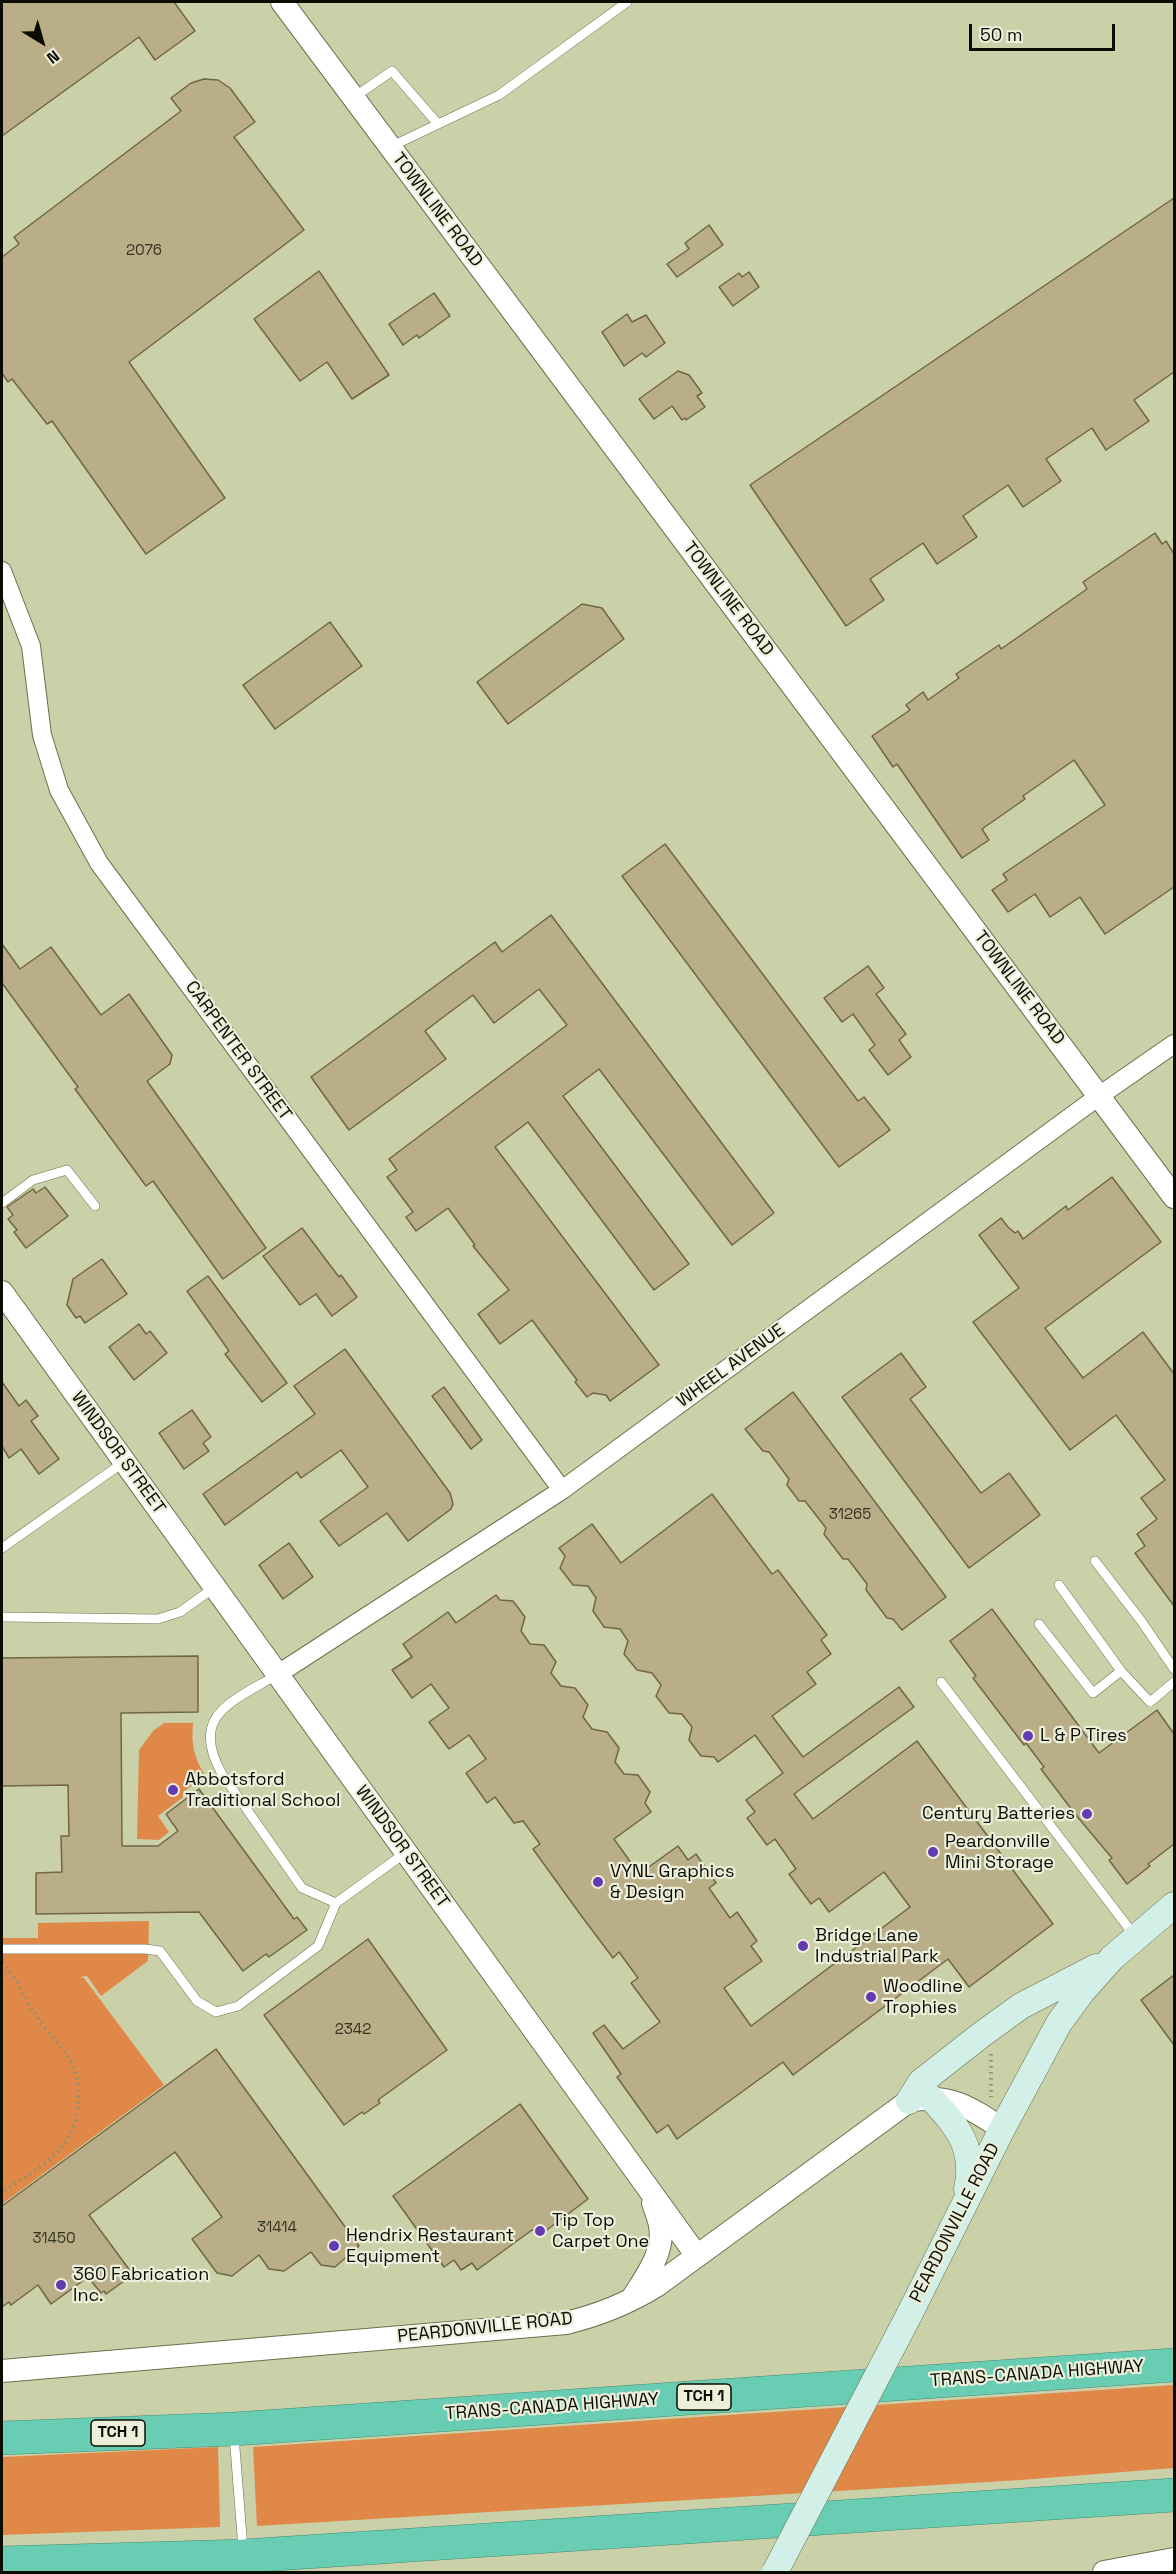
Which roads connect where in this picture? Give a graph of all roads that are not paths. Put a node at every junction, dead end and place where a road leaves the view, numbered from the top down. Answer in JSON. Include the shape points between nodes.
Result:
{"nodes":[{"id":1,"x":282,"y":2,"type":"edge"},
{"id":2,"x":627,"y":2,"type":"edge"},
{"id":3,"x":353,"y":98,"type":"junction"},
{"id":4,"x":438,"y":124,"type":"junction"},
{"id":5,"x":390,"y":147,"type":"junction"},
{"id":6,"x":3,"y":575,"type":"edge"},
{"id":7,"x":1174,"y":1044,"type":"edge"},
{"id":8,"x":1100,"y":1096,"type":"junction"},
{"id":9,"x":1174,"y":1197,"type":"edge"},
{"id":10,"x":2,"y":1203,"type":"edge"},
{"id":11,"x":95,"y":1206,"type":"dead end"},
{"id":12,"x":2,"y":1292,"type":"edge"},
{"id":13,"x":124,"y":1462,"type":"junction"},
{"id":14,"x":562,"y":1490,"type":"junction"},
{"id":15,"x":2,"y":1548,"type":"edge"},
{"id":16,"x":1095,"y":1561,"type":"dead end"},
{"id":17,"x":1059,"y":1585,"type":"dead end"},
{"id":18,"x":215,"y":1587,"type":"junction"},
{"id":19,"x":2,"y":1617,"type":"edge"},
{"id":20,"x":1039,"y":1624,"type":"dead end"},
{"id":21,"x":1174,"y":1669,"type":"edge"},
{"id":22,"x":1121,"y":1671,"type":"junction"},
{"id":23,"x":278,"y":1674,"type":"junction"},
{"id":24,"x":941,"y":1682,"type":"dead end"},
{"id":25,"x":1174,"y":1682,"type":"edge"},
{"id":26,"x":406,"y":1852,"type":"junction"},
{"id":27,"x":336,"y":1903,"type":"junction"},
{"id":28,"x":1174,"y":1905,"type":"edge"},
{"id":29,"x":1135,"y":1937,"type":"junction"},
{"id":30,"x":2,"y":1949,"type":"edge"},
{"id":31,"x":1112,"y":1958,"type":"junction"},
{"id":32,"x":920,"y":2099,"type":"junction"},
{"id":33,"x":992,"y":2123,"type":"junction"},
{"id":34,"x":649,"y":2190,"type":"junction"},
{"id":35,"x":963,"y":2208,"type":"junction"},
{"id":36,"x":697,"y":2256,"type":"junction"},
{"id":37,"x":629,"y":2303,"type":"junction"},
{"id":38,"x":1174,"y":2365,"type":"edge"},
{"id":39,"x":2,"y":2371,"type":"edge"},
{"id":40,"x":234,"y":2429,"type":"junction"},
{"id":41,"x":2,"y":2438,"type":"edge"},
{"id":42,"x":1174,"y":2495,"type":"edge"},
{"id":43,"x":244,"y":2556,"type":"junction"},
{"id":44,"x":1174,"y":2559,"type":"edge"},
{"id":45,"x":2,"y":2563,"type":"edge"},
{"id":46,"x":775,"y":2572,"type":"edge"},
{"id":47,"x":1104,"y":2572,"type":"edge"}],
"edges":[{"from":1,"to":3,"type":"street","name":"TOWNLINE ROAD"},
{"from":2,"to":4,"type":"lane","via":[[499,95]]},
{"from":3,"to":4,"type":"lane","via":[[392,70]]},
{"from":3,"to":5,"type":"street","name":"TOWNLINE ROAD"},
{"from":4,"to":5,"type":"lane"},
{"from":5,"to":8,"type":"street","name":"TOWNLINE ROAD"},
{"from":6,"to":14,"type":"street","name":"CARPENTER STREET","via":[[31,646],[42,735],[59,790],[99,863]]},
{"from":7,"to":8,"type":"street","name":"WHEEL AVENUE"},
{"from":8,"to":9,"type":"street","name":"TOWNLINE ROAD"},
{"from":8,"to":14,"type":"street","name":"WHEEL AVENUE"},
{"from":10,"to":11,"type":"lane","via":[[33,1179],[66,1170]]},
{"from":12,"to":13,"type":"street","name":"WINDSOR STREET"},
{"from":13,"to":15,"type":"lane"},
{"from":13,"to":18,"type":"street","name":"WINDSOR STREET"},
{"from":14,"to":23,"type":"street","name":"WHEEL AVENUE"},
{"from":16,"to":21,"type":"lane"},
{"from":17,"to":22,"type":"lane"},
{"from":18,"to":19,"type":"lane","via":[[180,1612],[158,1619]]},
{"from":18,"to":23,"type":"street","name":"WINDSOR STREET"},
{"from":20,"to":22,"type":"lane","via":[[1094,1693]]},
{"from":22,"to":25,"type":"lane","via":[[1150,1702]]},
{"from":23,"to":26,"type":"street","name":"WINDSOR STREET"},
{"from":23,"to":27,"type":"lane","via":[[225,1707],[212,1724],[209,1741],[213,1759],[302,1888]]},
{"from":24,"to":29,"type":"lane"},
{"from":26,"to":27,"type":"lane"},
{"from":26,"to":34,"type":"street","name":"WINDSOR STREET"},
{"from":27,"to":30,"type":"lane","via":[[318,1946],[238,2006],[216,2012],[197,2001],[160,1951]]},
{"from":28,"to":29,"type":"main road","name":"PEARDONVILLE ROAD"},
{"from":29,"to":31,"type":"main road","name":"PEARDONVILLE ROAD"},
{"from":31,"to":32,"type":"main road","via":[[1021,2007],[981,2035],[921,2082]]},
{"from":31,"to":33,"type":"main road","name":"PEARDONVILLE ROAD","via":[[1081,1993]]},
{"from":32,"to":33,"type":"street","name":"PEARDONVILLE ROAD","via":[[951,2101]]},
{"from":32,"to":35,"type":"main road","via":[[955,2123],[969,2157]]},
{"from":32,"to":36,"type":"street","name":"PEARDONVILLE ROAD"},
{"from":33,"to":35,"type":"main road","name":"PEARDONVILLE ROAD"},
{"from":34,"to":36,"type":"street","name":"WINDSOR STREET"},
{"from":34,"to":37,"type":"street","via":[[661,2228],[658,2248],[652,2268]]},
{"from":35,"to":46,"type":"main road","name":"PEARDONVILLE ROAD","bridge":true},
{"from":36,"to":37,"type":"street","name":"PEARDONVILLE ROAD"},
{"from":37,"to":39,"type":"street","name":"PEARDONVILLE ROAD","via":[[566,2323]]},
{"from":38,"to":40,"type":"highway","name":"TRANS-CANADA HIGHWAY","number":"TCH 1"},
{"from":40,"to":41,"type":"highway","name":"TRANS-CANADA HIGHWAY","number":"TCH 1"},
{"from":40,"to":43,"type":"lane"},
{"from":42,"to":43,"type":"highway"},
{"from":43,"to":45,"type":"highway"},
{"from":44,"to":47,"type":"street"}]}
